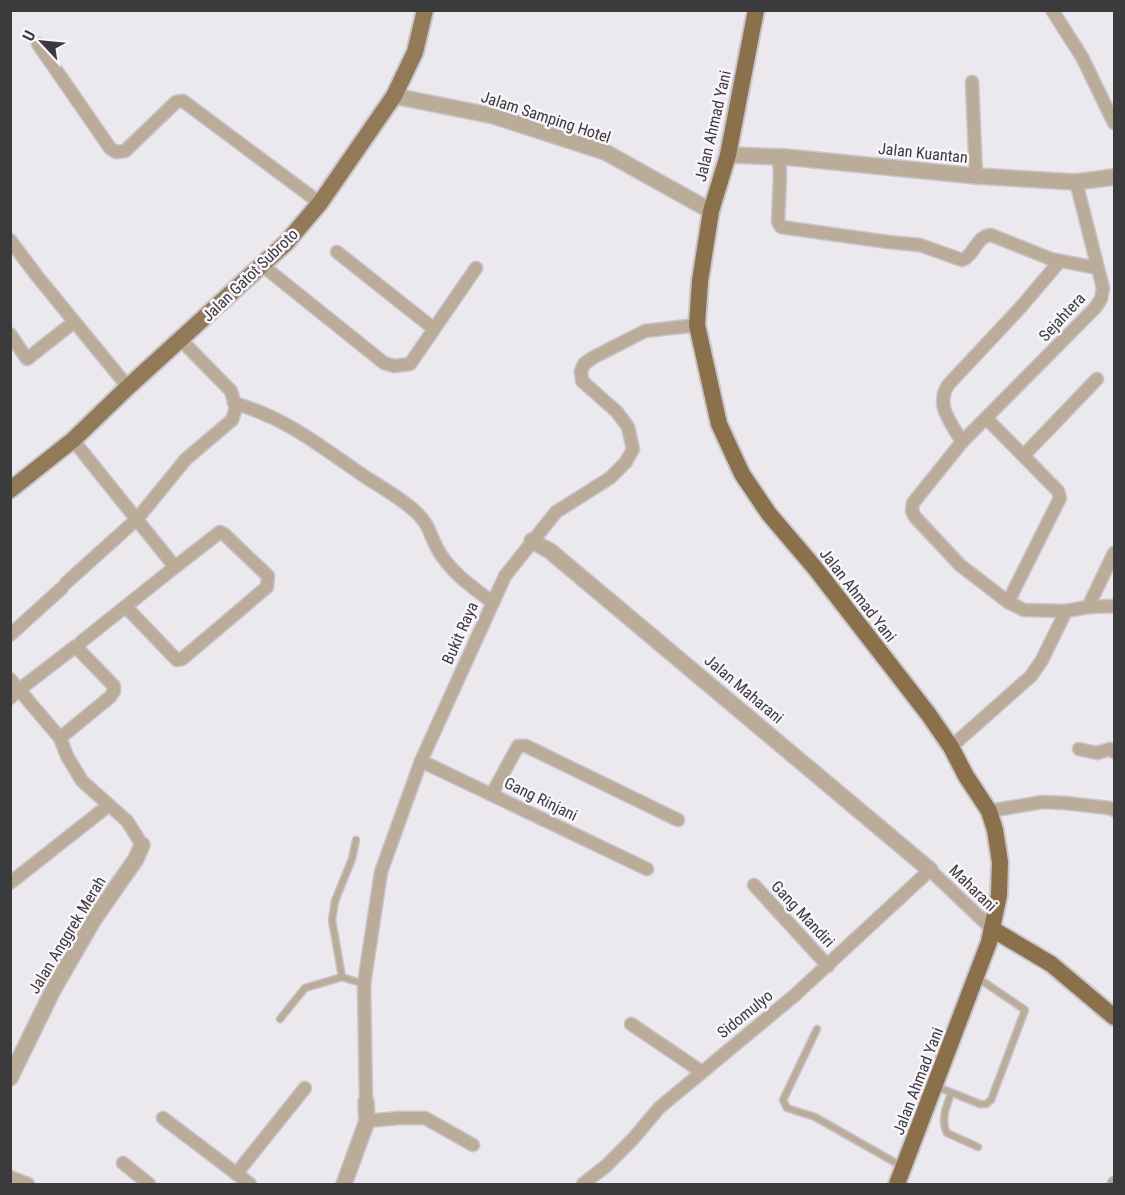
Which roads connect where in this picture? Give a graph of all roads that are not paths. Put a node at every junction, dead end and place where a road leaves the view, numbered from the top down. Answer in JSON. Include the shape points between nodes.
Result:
{"nodes":[{"id":1,"x":425,"y":10,"type":"edge"},
{"id":2,"x":756,"y":10,"type":"edge"},
{"id":3,"x":1052,"y":10,"type":"edge"},
{"id":4,"x":38,"y":44,"type":"dead end"},
{"id":5,"x":972,"y":82,"type":"dead end"},
{"id":6,"x":394,"y":96,"type":"junction"},
{"id":7,"x":1114,"y":123,"type":"edge"},
{"id":8,"x":728,"y":155,"type":"junction"},
{"id":9,"x":779,"y":157,"type":"junction"},
{"id":10,"x":976,"y":176,"type":"junction"},
{"id":11,"x":1114,"y":177,"type":"edge"},
{"id":12,"x":1076,"y":182,"type":"junction"},
{"id":13,"x":320,"y":203,"type":"junction"},
{"id":14,"x":711,"y":211,"type":"junction"},
{"id":15,"x":10,"y":240,"type":"edge"},
{"id":16,"x":337,"y":252,"type":"dead end"},
{"id":17,"x":1060,"y":261,"type":"junction"},
{"id":18,"x":263,"y":266,"type":"junction"},
{"id":19,"x":476,"y":268,"type":"dead end"},
{"id":20,"x":1097,"y":268,"type":"junction"},
{"id":21,"x":74,"y":322,"type":"junction"},
{"id":22,"x":697,"y":325,"type":"junction"},
{"id":23,"x":434,"y":329,"type":"junction"},
{"id":24,"x":10,"y":334,"type":"edge"},
{"id":25,"x":180,"y":339,"type":"junction"},
{"id":26,"x":1097,"y":378,"type":"dead end"},
{"id":27,"x":128,"y":387,"type":"junction"},
{"id":28,"x":234,"y":403,"type":"junction"},
{"id":29,"x":986,"y":418,"type":"junction"},
{"id":30,"x":73,"y":440,"type":"junction"},
{"id":31,"x":962,"y":442,"type":"junction"},
{"id":32,"x":1024,"y":456,"type":"junction"},
{"id":33,"x":10,"y":490,"type":"edge"},
{"id":34,"x":137,"y":519,"type":"junction"},
{"id":35,"x":532,"y":541,"type":"junction"},
{"id":36,"x":1114,"y":553,"type":"edge"},
{"id":37,"x":175,"y":567,"type":"junction"},
{"id":38,"x":492,"y":602,"type":"junction"},
{"id":39,"x":1008,"y":602,"type":"junction"},
{"id":40,"x":1088,"y":606,"type":"junction"},
{"id":41,"x":1114,"y":606,"type":"edge"},
{"id":42,"x":126,"y":607,"type":"junction"},
{"id":43,"x":1065,"y":611,"type":"junction"},
{"id":44,"x":10,"y":634,"type":"edge"},
{"id":45,"x":79,"y":646,"type":"junction"},
{"id":46,"x":10,"y":679,"type":"edge"},
{"id":47,"x":15,"y":693,"type":"edge"},
{"id":48,"x":60,"y":738,"type":"junction"},
{"id":49,"x":951,"y":747,"type":"junction"},
{"id":50,"x":1078,"y":749,"type":"dead end"},
{"id":51,"x":1114,"y":752,"type":"edge"},
{"id":52,"x":421,"y":761,"type":"junction"},
{"id":53,"x":492,"y":794,"type":"junction"},
{"id":54,"x":109,"y":805,"type":"junction"},
{"id":55,"x":1113,"y":805,"type":"edge"},
{"id":56,"x":989,"y":811,"type":"junction"},
{"id":57,"x":678,"y":820,"type":"dead end"},
{"id":58,"x":356,"y":840,"type":"dead end"},
{"id":59,"x":140,"y":843,"type":"joint"},
{"id":60,"x":647,"y":869,"type":"dead end"},
{"id":61,"x":930,"y":870,"type":"junction"},
{"id":62,"x":10,"y":883,"type":"edge"},
{"id":63,"x":754,"y":885,"type":"dead end"},
{"id":64,"x":992,"y":929,"type":"junction"},
{"id":65,"x":828,"y":966,"type":"junction"},
{"id":66,"x":342,"y":977,"type":"junction"},
{"id":67,"x":977,"y":977,"type":"junction"},
{"id":68,"x":364,"y":984,"type":"junction"},
{"id":69,"x":1114,"y":1017,"type":"edge"},
{"id":70,"x":280,"y":1019,"type":"dead end"},
{"id":71,"x":631,"y":1024,"type":"dead end"},
{"id":72,"x":817,"y":1029,"type":"dead end"},
{"id":73,"x":702,"y":1072,"type":"junction"},
{"id":74,"x":10,"y":1078,"type":"edge"},
{"id":75,"x":934,"y":1086,"type":"junction"},
{"id":76,"x":306,"y":1088,"type":"dead end"},
{"id":77,"x":951,"y":1093,"type":"junction"},
{"id":78,"x":366,"y":1102,"type":"joint"},
{"id":79,"x":163,"y":1118,"type":"dead end"},
{"id":80,"x":367,"y":1121,"type":"junction"},
{"id":81,"x":473,"y":1145,"type":"dead end"},
{"id":82,"x":978,"y":1148,"type":"dead end"},
{"id":83,"x":123,"y":1163,"type":"dead end"},
{"id":84,"x":904,"y":1167,"type":"junction"},
{"id":85,"x":236,"y":1174,"type":"junction"},
{"id":86,"x":10,"y":1178,"type":"edge"},
{"id":87,"x":28,"y":1185,"type":"edge"},
{"id":88,"x":149,"y":1185,"type":"edge"},
{"id":89,"x":250,"y":1185,"type":"edge"},
{"id":90,"x":344,"y":1185,"type":"edge"},
{"id":91,"x":583,"y":1185,"type":"edge"},
{"id":92,"x":897,"y":1185,"type":"edge"}],
"edges":[{"from":1,"to":6,"type":"main road","name":"Jalan Gatot Subroto","via":[[416,52]]},
{"from":2,"to":8,"type":"highway","name":"Jalan Ahmad Yani"},
{"from":3,"to":7,"type":"street","via":[[1082,57]]},
{"from":4,"to":13,"type":"street","via":[[116,152],[125,151],[176,102],[183,100]]},
{"from":5,"to":10,"type":"street"},
{"from":6,"to":13,"type":"main road","name":"Jalan Gatot Subroto"},
{"from":6,"to":14,"type":"street","name":"Jalam Samping Hotel","via":[[494,116],[605,152]]},
{"from":8,"to":9,"type":"street","name":"Jalan Kuantan"},
{"from":8,"to":14,"type":"highway","name":"Jalan Ahmad Yani"},
{"from":9,"to":10,"type":"street","name":"Jalan Kuantan"},
{"from":9,"to":17,"type":"street","via":[[781,227],[920,245],[963,260],[981,238],[992,235]]},
{"from":10,"to":12,"type":"street","name":"Jalan Kuantan"},
{"from":11,"to":12,"type":"street","name":"Jalan Kuantan"},
{"from":12,"to":20,"type":"street","name":"Sejahtera"},
{"from":13,"to":18,"type":"main road","name":"Jalan Gatot Subroto"},
{"from":14,"to":22,"type":"highway","name":"Jalan Ahmad Yani"},
{"from":15,"to":21,"type":"street"},
{"from":16,"to":23,"type":"street"},
{"from":17,"to":20,"type":"street"},
{"from":17,"to":31,"type":"street","via":[[943,394],[942,405]]},
{"from":18,"to":23,"type":"street","via":[[384,363],[410,364]]},
{"from":18,"to":25,"type":"main road","name":"Jalan Gatot Subroto"},
{"from":19,"to":23,"type":"street"},
{"from":20,"to":29,"type":"street","name":"Sejahtera","via":[[1103,292],[1095,308]]},
{"from":21,"to":24,"type":"street","via":[[27,358]]},
{"from":21,"to":27,"type":"street"},
{"from":22,"to":35,"type":"street","name":"Bukit Raya","via":[[645,331],[584,364],[582,381],[617,412],[628,427],[633,449],[610,478],[556,512]]},
{"from":22,"to":49,"type":"highway","name":"Jalan Ahmad Yani","via":[[719,424],[742,474]]},
{"from":25,"to":27,"type":"main road","name":"Jalan Gatot Subroto"},
{"from":25,"to":28,"type":"street","via":[[231,391]]},
{"from":26,"to":32,"type":"street"},
{"from":27,"to":30,"type":"main road","name":"Jalan Gatot Subroto"},
{"from":28,"to":34,"type":"street","via":[[232,420],[186,459]]},
{"from":28,"to":38,"type":"street","via":[[283,421],[402,500],[429,527],[449,565]]},
{"from":29,"to":31,"type":"street","name":"Sejahtera"},
{"from":29,"to":32,"type":"street"},
{"from":30,"to":33,"type":"main road","name":"Jalan Gatot Subroto"},
{"from":30,"to":34,"type":"street"},
{"from":31,"to":39,"type":"street","name":"Sejahtera","via":[[913,503],[912,510],[960,565]]},
{"from":32,"to":39,"type":"street","via":[[1058,491],[1060,498]]},
{"from":34,"to":37,"type":"street"},
{"from":34,"to":44,"type":"street"},
{"from":35,"to":38,"type":"street","name":"Bukit Raya","via":[[505,576]]},
{"from":35,"to":61,"type":"street","name":"Jalan Maharani","via":[[550,551]]},
{"from":36,"to":40,"type":"street"},
{"from":37,"to":42,"type":"street"},
{"from":37,"to":42,"type":"street","via":[[220,532],[268,576],[269,582],[182,660],[172,657]]},
{"from":38,"to":52,"type":"street","name":"Bukit Raya"},
{"from":39,"to":43,"type":"street","via":[[1024,610]]},
{"from":40,"to":41,"type":"street"},
{"from":40,"to":43,"type":"street"},
{"from":42,"to":45,"type":"street"},
{"from":43,"to":49,"type":"street","via":[[1031,676]]},
{"from":45,"to":47,"type":"street"},
{"from":45,"to":48,"type":"street","via":[[114,686],[114,692]]},
{"from":46,"to":47,"type":"street"},
{"from":47,"to":48,"type":"street"},
{"from":48,"to":54,"type":"street","via":[[82,781]]},
{"from":49,"to":56,"type":"highway","name":"Jalan Ahmad Yani"},
{"from":50,"to":51,"type":"street"},
{"from":52,"to":53,"type":"street","name":"Gang Rinjani"},
{"from":52,"to":68,"type":"street","name":"Bukit Raya","via":[[381,872]]},
{"from":53,"to":57,"type":"street","via":[[518,746],[526,746]]},
{"from":53,"to":60,"type":"street","name":"Gang Rinjani"},
{"from":54,"to":59,"type":"street","via":[[126,821]]},
{"from":54,"to":62,"type":"street"},
{"from":55,"to":56,"type":"street","via":[[1043,802]]},
{"from":56,"to":64,"type":"highway","name":"Jalan Ahmad Yani","via":[[1000,862]]},
{"from":58,"to":66,"type":"lane","via":[[332,920]]},
{"from":59,"to":74,"type":"street","name":"Jalan Anggrek Merah","via":[[136,859],[94,919],[53,990]]},
{"from":61,"to":64,"type":"street","name":"Maharani"},
{"from":61,"to":65,"type":"street","name":"Sidomulyo"},
{"from":63,"to":65,"type":"street","name":"Gang Mandiri"},
{"from":64,"to":67,"type":"highway","name":"Jalan Ahmad Yani"},
{"from":64,"to":69,"type":"highway","via":[[1051,964]]},
{"from":65,"to":73,"type":"street","name":"Sidomulyo"},
{"from":66,"to":68,"type":"lane"},
{"from":66,"to":70,"type":"lane","via":[[305,988]]},
{"from":67,"to":75,"type":"highway","name":"Jalan Ahmad Yani"},
{"from":67,"to":77,"type":"lane","via":[[1025,1013],[991,1100],[980,1104]]},
{"from":68,"to":78,"type":"street","name":"Bukit Raya"},
{"from":71,"to":73,"type":"street"},
{"from":72,"to":84,"type":"lane","via":[[783,1100],[787,1108],[815,1117]]},
{"from":73,"to":91,"type":"street","name":"Sidomulyo","via":[[659,1108],[620,1152]]},
{"from":75,"to":77,"type":"lane"},
{"from":75,"to":84,"type":"highway","name":"Jalan Ahmad Yani"},
{"from":76,"to":85,"type":"street"},
{"from":77,"to":82,"type":"lane","via":[[943,1121],[947,1133]]},
{"from":78,"to":80,"type":"street"},
{"from":79,"to":85,"type":"street"},
{"from":80,"to":81,"type":"street","via":[[425,1118]]},
{"from":80,"to":90,"type":"street"},
{"from":83,"to":88,"type":"street"},
{"from":84,"to":92,"type":"highway","name":"Jalan Ahmad Yani"},
{"from":85,"to":89,"type":"street"},
{"from":86,"to":87,"type":"street"}]}
